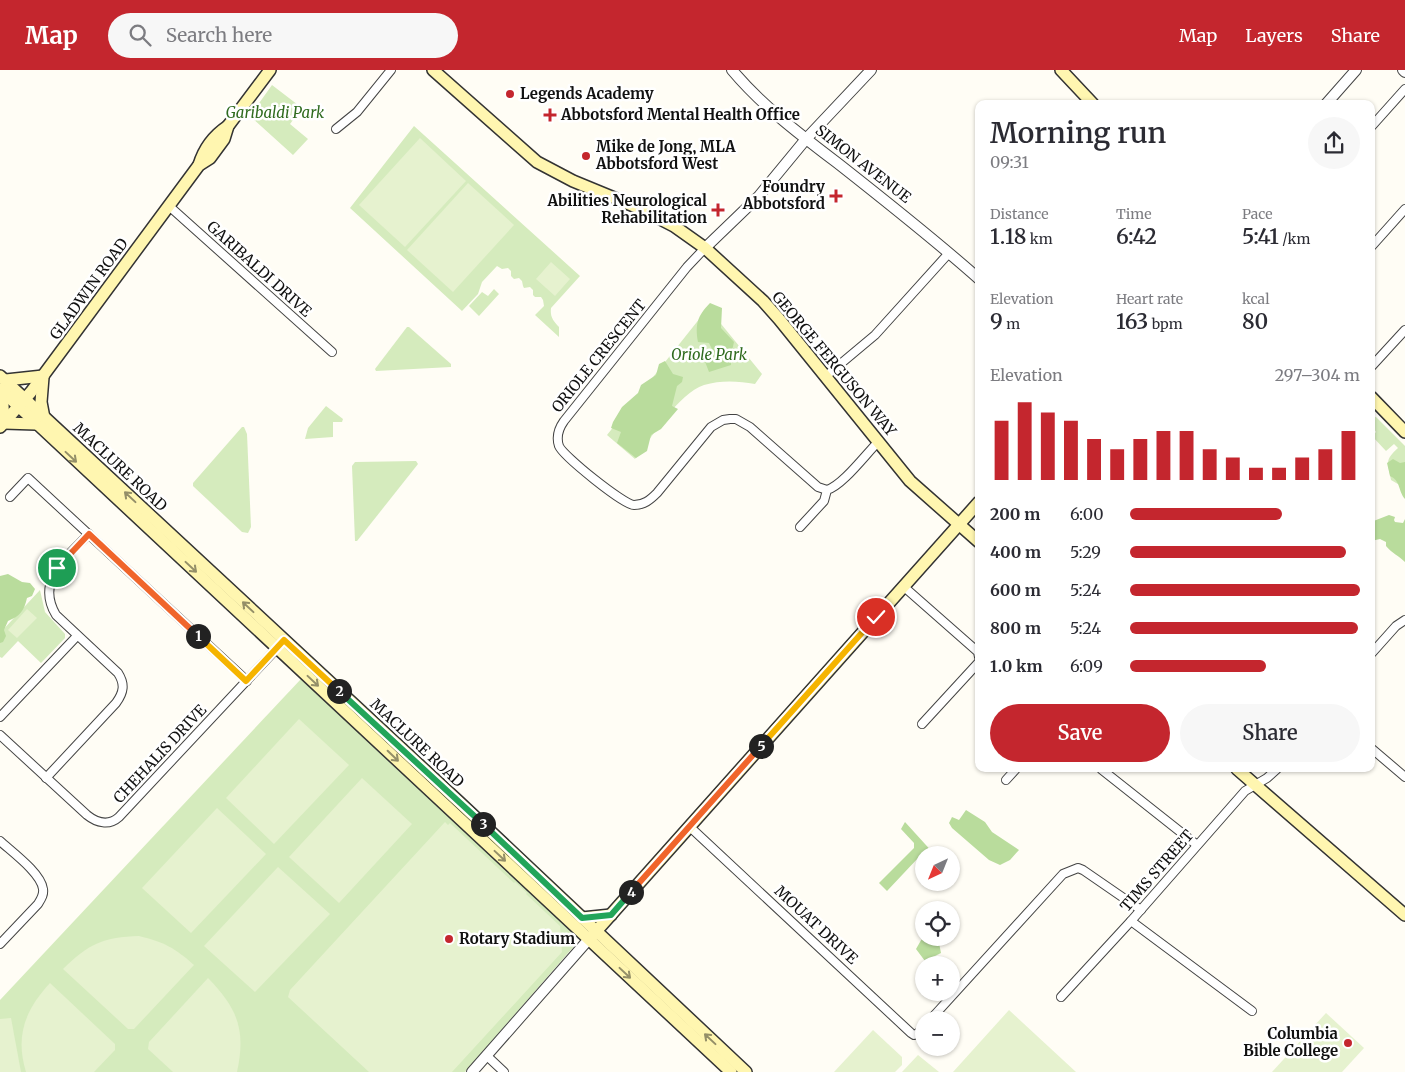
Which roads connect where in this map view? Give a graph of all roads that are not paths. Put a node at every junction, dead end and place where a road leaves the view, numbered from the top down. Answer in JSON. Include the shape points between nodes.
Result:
{"nodes":[{"id":1,"x":270,"y":70,"type":"edge"},
{"id":2,"x":392,"y":70,"type":"edge"},
{"id":3,"x":433,"y":70,"type":"edge"},
{"id":4,"x":732,"y":70,"type":"edge"},
{"id":5,"x":872,"y":70,"type":"edge"},
{"id":6,"x":1061,"y":70,"type":"edge"},
{"id":7,"x":1356,"y":70,"type":"edge"},
{"id":8,"x":1405,"y":90,"type":"edge"},
{"id":9,"x":1089,"y":100,"type":"edge"},
{"id":10,"x":1330,"y":100,"type":"edge"},
{"id":11,"x":1375,"y":123,"type":"edge"},
{"id":12,"x":336,"y":129,"type":"dead end"},
{"id":13,"x":806,"y":139,"type":"junction"},
{"id":14,"x":169,"y":206,"type":"junction"},
{"id":15,"x":1405,"y":209,"type":"edge"},
{"id":16,"x":1375,"y":243,"type":"edge"},
{"id":17,"x":704,"y":248,"type":"junction"},
{"id":18,"x":949,"y":252,"type":"junction"},
{"id":19,"x":975,"y":275,"type":"edge"},
{"id":20,"x":1405,"y":330,"type":"edge"},
{"id":21,"x":332,"y":352,"type":"dead end"},
{"id":22,"x":1375,"y":363,"type":"edge"},
{"id":23,"x":43,"y":376,"type":"junction"},
{"id":24,"x":826,"y":376,"type":"junction"},
{"id":25,"x":1,"y":384,"type":"edge"},
{"id":26,"x":22,"y":403,"type":"junction"},
{"id":27,"x":1375,"y":403,"type":"edge"},
{"id":28,"x":40,"y":421,"type":"junction"},
{"id":29,"x":2,"y":425,"type":"edge"},
{"id":30,"x":1405,"y":432,"type":"edge"},
{"id":31,"x":879,"y":441,"type":"junction"},
{"id":32,"x":827,"y":490,"type":"junction"},
{"id":33,"x":10,"y":497,"type":"dead end"},
{"id":34,"x":975,"y":506,"type":"edge"},
{"id":35,"x":958,"y":524,"type":"junction"},
{"id":36,"x":800,"y":527,"type":"dead end"},
{"id":37,"x":89,"y":534,"type":"junction"},
{"id":38,"x":975,"y":539,"type":"edge"},
{"id":39,"x":903,"y":586,"type":"junction"},
{"id":40,"x":1405,"y":620,"type":"edge"},
{"id":41,"x":77,"y":636,"type":"junction"},
{"id":42,"x":281,"y":644,"type":"junction"},
{"id":43,"x":975,"y":649,"type":"edge"},
{"id":44,"x":1375,"y":650,"type":"edge"},
{"id":45,"x":975,"y":666,"type":"edge"},
{"id":46,"x":246,"y":681,"type":"junction"},
{"id":47,"x":0,"y":717,"type":"edge"},
{"id":48,"x":922,"y":724,"type":"dead end"},
{"id":49,"x":0,"y":735,"type":"edge"},
{"id":50,"x":1375,"y":751,"type":"edge"},
{"id":51,"x":1013,"y":772,"type":"edge"},
{"id":52,"x":1105,"y":772,"type":"edge"},
{"id":53,"x":1241,"y":772,"type":"edge"},
{"id":54,"x":1274,"y":772,"type":"edge"},
{"id":55,"x":1405,"y":776,"type":"edge"},
{"id":56,"x":46,"y":778,"type":"junction"},
{"id":57,"x":1006,"y":780,"type":"dead end"},
{"id":58,"x":1256,"y":785,"type":"junction"},
{"id":59,"x":690,"y":827,"type":"junction"},
{"id":60,"x":0,"y":841,"type":"edge"},
{"id":61,"x":1197,"y":845,"type":"junction"},
{"id":62,"x":1141,"y":910,"type":"junction"},
{"id":63,"x":611,"y":915,"type":"junction"},
{"id":64,"x":1405,"y":915,"type":"edge"},
{"id":65,"x":582,"y":918,"type":"junction"},
{"id":66,"x":1131,"y":921,"type":"junction"},
{"id":67,"x":593,"y":936,"type":"junction"},
{"id":68,"x":0,"y":944,"type":"edge"},
{"id":69,"x":1062,"y":997,"type":"dead end"},
{"id":70,"x":938,"y":1011,"type":"edge"},
{"id":71,"x":1252,"y":1011,"type":"dead end"},
{"id":72,"x":915,"y":1034,"type":"edge"},
{"id":73,"x":487,"y":1056,"type":"junction"},
{"id":74,"x":472,"y":1072,"type":"edge"},
{"id":75,"x":504,"y":1072,"type":"edge"},
{"id":76,"x":731,"y":1072,"type":"edge"},
{"id":77,"x":746,"y":1072,"type":"edge"}],
"edges":[{"from":1,"to":14,"type":"main road","name":"GLADWIN ROAD","via":[[228,126],[203,152],[199,165]]},
{"from":2,"to":12,"type":"street","via":[[357,112]]},
{"from":3,"to":17,"type":"main road","name":"GEORGE FERGUSON WAY","via":[[537,162],[573,181],[648,212]]},
{"from":4,"to":13,"type":"street","name":"SIMON AVENUE","via":[[760,101]]},
{"from":5,"to":13,"type":"street"},
{"from":6,"to":9,"type":"main road"},
{"from":7,"to":10,"type":"street"},
{"from":8,"to":11,"type":"street"},
{"from":13,"to":17,"type":"street","via":[[759,196]]},
{"from":13,"to":18,"type":"street","name":"SIMON AVENUE"},
{"from":14,"to":21,"type":"street","name":"GARIBALDI DRIVE"},
{"from":14,"to":23,"type":"main road","name":"GLADWIN ROAD"},
{"from":15,"to":16,"type":"street"},
{"from":17,"to":24,"type":"main road","name":"GEORGE FERGUSON WAY","via":[[763,301]]},
{"from":17,"to":32,"type":"street","name":"ORIOLE CRESCENT","via":[[564,421],[558,435],[559,447],[619,498],[632,505],[648,502],[658,493],[711,427],[723,420],[736,419],[750,427],[818,487]]},
{"from":18,"to":19,"type":"street","name":"SIMON AVENUE"},
{"from":18,"to":24,"type":"street","via":[[875,335]]},
{"from":20,"to":22,"type":"street"},
{"from":23,"to":25,"type":"main road"},
{"from":23,"to":26,"type":"main road","name":"GLADWIN ROAD"},
{"from":23,"to":28,"type":"main road"},
{"from":24,"to":31,"type":"main road","name":"GEORGE FERGUSON WAY"},
{"from":25,"to":26,"type":"main road","name":"MACLURE ROAD"},
{"from":25,"to":29,"type":"main road"},
{"from":26,"to":28,"type":"main road","name":"MACLURE ROAD"},
{"from":26,"to":29,"type":"main road","name":"GLADWIN ROAD"},
{"from":27,"to":30,"type":"main road"},
{"from":28,"to":29,"type":"main road"},
{"from":28,"to":42,"type":"main road","name":"MACLURE ROAD"},
{"from":31,"to":32,"type":"street","via":[[836,487]]},
{"from":31,"to":35,"type":"main road","name":"GEORGE FERGUSON WAY","via":[[915,487]]},
{"from":32,"to":36,"type":"street","via":[[824,501]]},
{"from":33,"to":37,"type":"street","via":[[28,478]]},
{"from":34,"to":35,"type":"main road"},
{"from":35,"to":38,"type":"main road","name":"GEORGE FERGUSON WAY"},
{"from":35,"to":39,"type":"main road"},
{"from":37,"to":41,"type":"street","via":[[57,568],[49,588],[51,607]]},
{"from":37,"to":46,"type":"street"},
{"from":39,"to":43,"type":"street"},
{"from":39,"to":59,"type":"main road"},
{"from":40,"to":44,"type":"street"},
{"from":41,"to":47,"type":"street"},
{"from":41,"to":56,"type":"street","via":[[118,673],[122,680],[122,696]]},
{"from":42,"to":46,"type":"street","name":"CHEHALIS DRIVE"},
{"from":42,"to":65,"type":"main road","name":"MACLURE ROAD"},
{"from":42,"to":67,"type":"main road","name":"MACLURE ROAD","one_way":true},
{"from":45,"to":48,"type":"street"},
{"from":46,"to":56,"type":"street","name":"CHEHALIS DRIVE","via":[[115,821],[93,820]]},
{"from":49,"to":56,"type":"street","name":"CHEHALIS DRIVE"},
{"from":50,"to":55,"type":"street"},
{"from":51,"to":57,"type":"street"},
{"from":52,"to":61,"type":"street"},
{"from":53,"to":58,"type":"main road"},
{"from":54,"to":58,"type":"street","name":"TIMS STREET"},
{"from":58,"to":61,"type":"street","name":"TIMS STREET","via":[[1245,791]]},
{"from":58,"to":64,"type":"main road"},
{"from":59,"to":63,"type":"main road"},
{"from":59,"to":72,"type":"street","name":"MOUAT DRIVE"},
{"from":60,"to":68,"type":"street","via":[[38,877],[43,890],[38,904]]},
{"from":61,"to":62,"type":"street","name":"TIMS STREET"},
{"from":62,"to":66,"type":"street","name":"TIMS STREET"},
{"from":62,"to":70,"type":"street","via":[[1083,870],[1078,868],[1062,874]]},
{"from":63,"to":65,"type":"main road"},
{"from":63,"to":67,"type":"main road"},
{"from":65,"to":67,"type":"main road","name":"MACLURE ROAD"},
{"from":66,"to":69,"type":"street","name":"TIMS STREET"},
{"from":66,"to":71,"type":"street"},
{"from":67,"to":73,"type":"street"},
{"from":67,"to":76,"type":"main road","name":"MACLURE ROAD","one_way":true},
{"from":77,"to":67,"type":"main road","name":"MACLURE ROAD","one_way":true},
{"from":73,"to":74,"type":"street"},
{"from":73,"to":75,"type":"street"}]}
